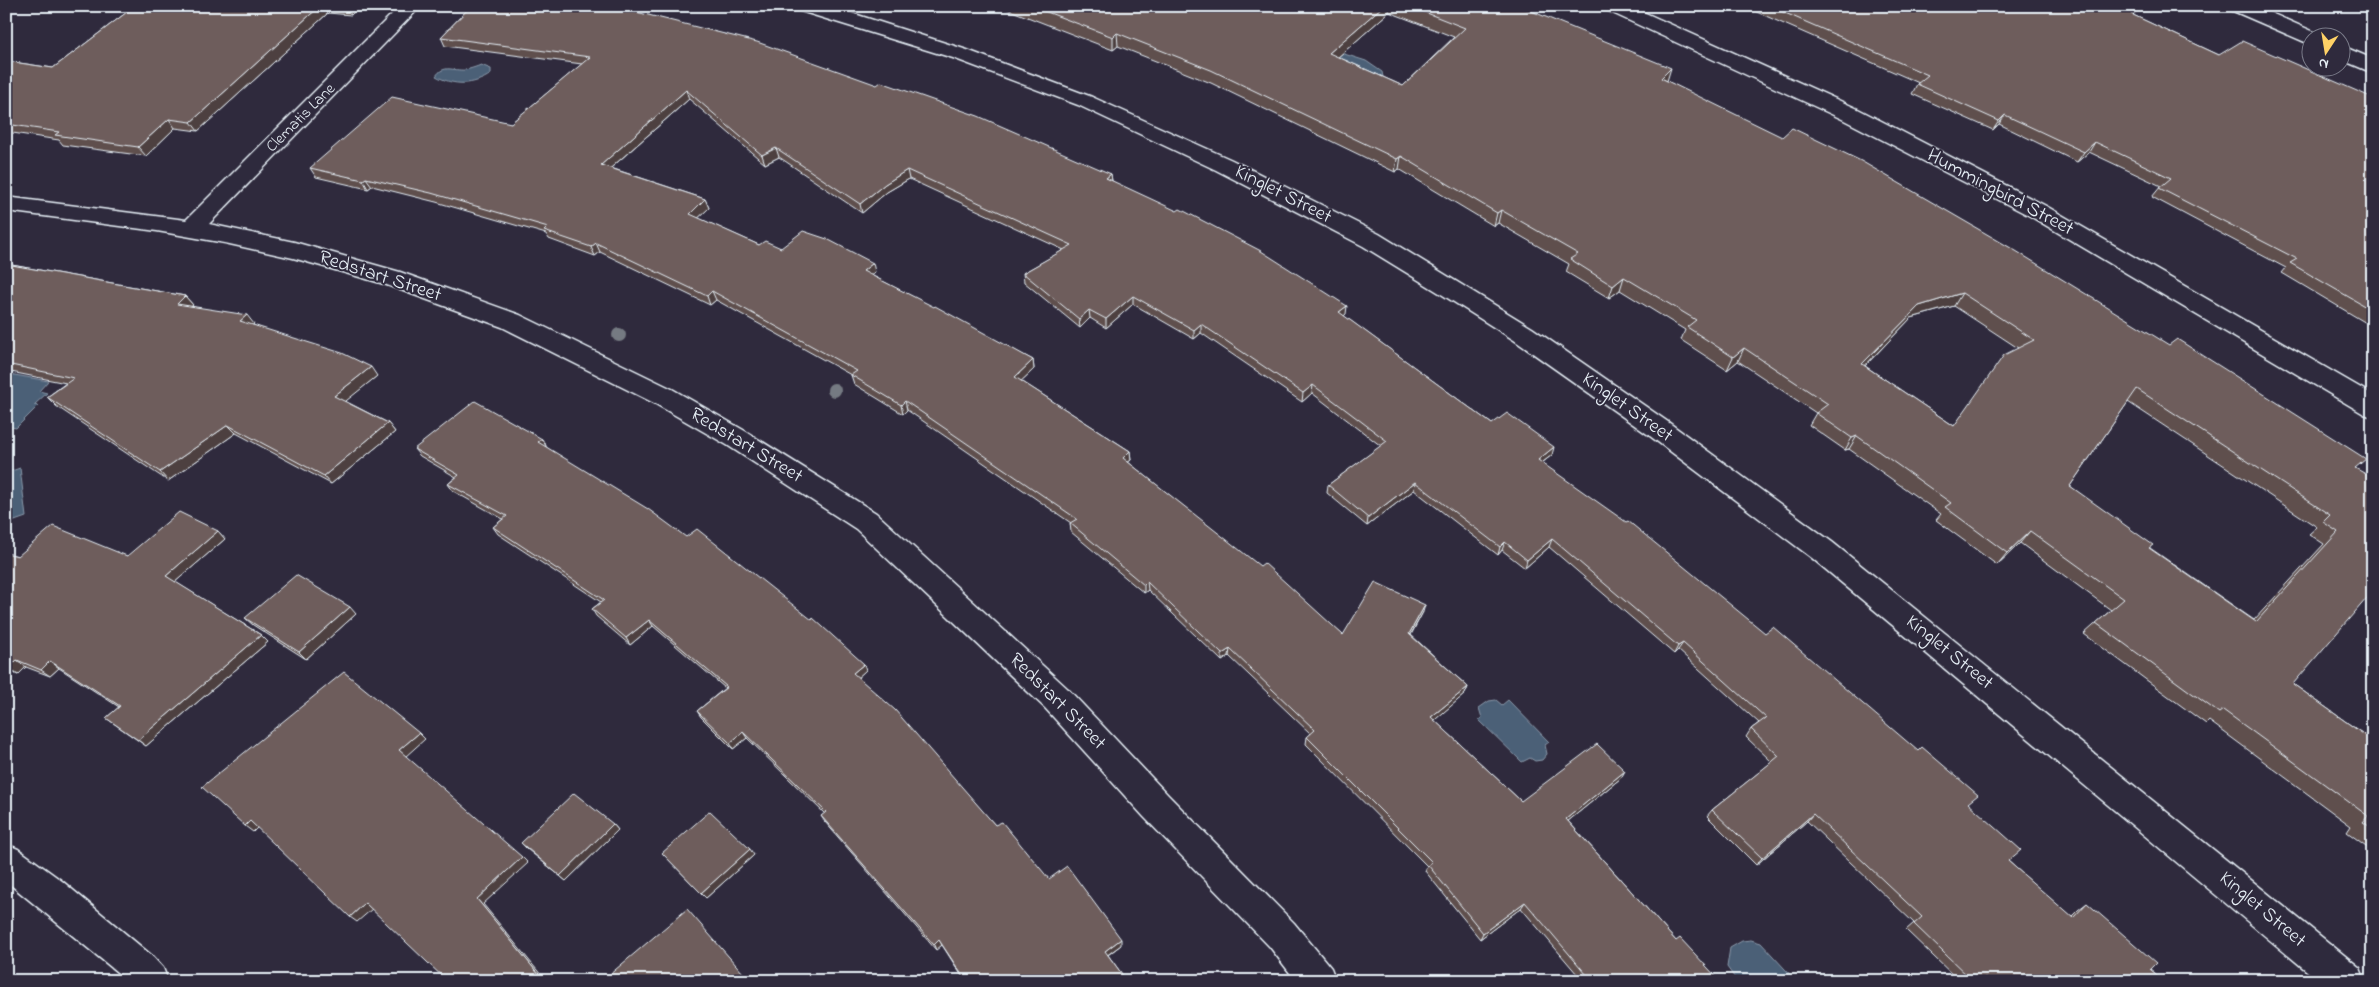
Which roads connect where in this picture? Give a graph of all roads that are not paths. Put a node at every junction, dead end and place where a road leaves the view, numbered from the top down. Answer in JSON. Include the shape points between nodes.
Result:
{"nodes":[{"id":1,"x":411,"y":6,"type":"edge"},
{"id":2,"x":804,"y":6,"type":"edge"},
{"id":3,"x":1614,"y":6,"type":"edge"},
{"id":4,"x":2238,"y":6,"type":"edge"},
{"id":5,"x":2302,"y":34,"type":"edge"},
{"id":6,"x":2352,"y":57,"type":"edge"},
{"id":7,"x":2373,"y":67,"type":"edge"},
{"id":8,"x":6,"y":204,"type":"edge"},
{"id":9,"x":190,"y":229,"type":"junction"},
{"id":10,"x":2373,"y":407,"type":"edge"},
{"id":11,"x":6,"y":860,"type":"edge"},
{"id":12,"x":150,"y":981,"type":"edge"},
{"id":13,"x":1318,"y":981,"type":"edge"},
{"id":14,"x":2347,"y":981,"type":"edge"}],
"edges":[{"from":1,"to":9,"type":"street","name":"Clematis Lane"},
{"from":2,"to":14,"type":"street","name":"Kinglet Street","via":[[960,54],[1085,102],[1232,169],[1371,240],[1523,334],[1659,429],[1822,550]]},
{"from":3,"to":10,"type":"street","name":"Hummingbird Street","via":[[1850,114],[2038,211]]},
{"from":4,"to":5,"type":"street"},
{"from":6,"to":7,"type":"street"},
{"from":8,"to":9,"type":"street","name":"Redstart Street"},
{"from":9,"to":13,"type":"street","name":"Redstart Street","via":[[325,258],[392,278],[511,321],[663,396],[750,446],[866,521],[1056,698],[1286,940]]},
{"from":11,"to":12,"type":"street","via":[[50,893]]}]}
